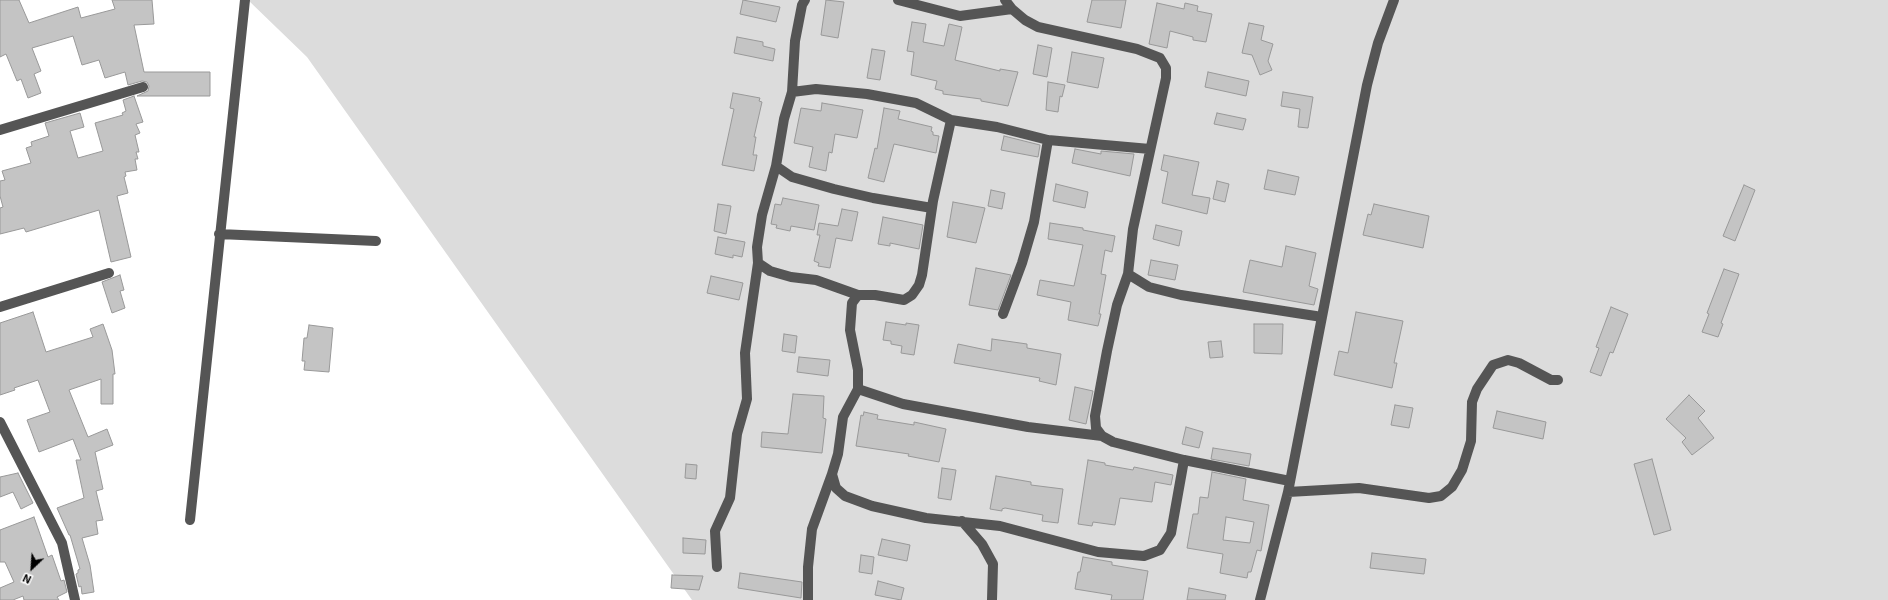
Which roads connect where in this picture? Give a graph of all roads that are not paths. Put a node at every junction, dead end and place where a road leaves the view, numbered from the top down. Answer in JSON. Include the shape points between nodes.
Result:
{"nodes":[{"id":1,"x":245,"y":0,"type":"edge"},
{"id":2,"x":806,"y":0,"type":"edge"},
{"id":3,"x":898,"y":0,"type":"edge"},
{"id":4,"x":1005,"y":0,"type":"edge"},
{"id":5,"x":1394,"y":0,"type":"edge"},
{"id":6,"x":1012,"y":9,"type":"junction"},
{"id":7,"x":143,"y":87,"type":"dead end"},
{"id":8,"x":792,"y":92,"type":"junction"},
{"id":9,"x":951,"y":120,"type":"junction"},
{"id":10,"x":0,"y":130,"type":"edge"},
{"id":11,"x":1048,"y":140,"type":"junction"},
{"id":12,"x":1150,"y":149,"type":"junction"},
{"id":13,"x":776,"y":166,"type":"junction"},
{"id":14,"x":932,"y":208,"type":"junction"},
{"id":15,"x":219,"y":234,"type":"junction"},
{"id":16,"x":376,"y":242,"type":"dead end"},
{"id":17,"x":758,"y":263,"type":"junction"},
{"id":18,"x":109,"y":273,"type":"dead end"},
{"id":19,"x":1128,"y":274,"type":"junction"},
{"id":20,"x":858,"y":295,"type":"junction"},
{"id":21,"x":0,"y":307,"type":"edge"},
{"id":22,"x":1002,"y":314,"type":"dead end"},
{"id":23,"x":1322,"y":317,"type":"junction"},
{"id":24,"x":1558,"y":380,"type":"dead end"},
{"id":25,"x":858,"y":389,"type":"junction"},
{"id":26,"x":0,"y":422,"type":"edge"},
{"id":27,"x":1102,"y":436,"type":"junction"},
{"id":28,"x":1184,"y":460,"type":"junction"},
{"id":29,"x":832,"y":474,"type":"junction"},
{"id":30,"x":1290,"y":481,"type":"junction"},
{"id":31,"x":1288,"y":492,"type":"junction"},
{"id":32,"x":190,"y":520,"type":"dead end"},
{"id":33,"x":962,"y":521,"type":"junction"},
{"id":34,"x":717,"y":567,"type":"dead end"},
{"id":35,"x":75,"y":600,"type":"edge"},
{"id":36,"x":808,"y":600,"type":"edge"},
{"id":37,"x":992,"y":600,"type":"edge"},
{"id":38,"x":1260,"y":600,"type":"edge"}],
"edges":[{"from":1,"to":15,"type":"street"},
{"from":2,"to":8,"type":"street","via":[[802,5],[795,41]]},
{"from":3,"to":6,"type":"street","via":[[960,16]]},
{"from":4,"to":6,"type":"street"},
{"from":5,"to":23,"type":"street","via":[[1378,42],[1367,85]]},
{"from":6,"to":12,"type":"street","via":[[1038,27],[1137,49],[1160,58],[1166,68],[1166,78]]},
{"from":7,"to":10,"type":"street"},
{"from":8,"to":9,"type":"street","via":[[816,89],[867,94],[916,103]]},
{"from":8,"to":13,"type":"street","via":[[784,119]]},
{"from":9,"to":11,"type":"street","via":[[997,127]]},
{"from":9,"to":14,"type":"street"},
{"from":11,"to":12,"type":"street"},
{"from":11,"to":22,"type":"street","via":[[1034,222],[1022,263]]},
{"from":12,"to":19,"type":"street","via":[[1133,228]]},
{"from":13,"to":14,"type":"street","via":[[792,177],[834,189]]},
{"from":13,"to":17,"type":"street","via":[[762,215],[757,247]]},
{"from":14,"to":20,"type":"street","via":[[922,275],[912,295],[904,300]]},
{"from":15,"to":16,"type":"street"},
{"from":15,"to":32,"type":"street"},
{"from":17,"to":20,"type":"street","via":[[770,271],[816,280]]},
{"from":17,"to":34,"type":"street","via":[[745,354],[747,398],[737,434],[730,498],[715,531]]},
{"from":18,"to":21,"type":"street"},
{"from":19,"to":23,"type":"street","via":[[1149,287],[1181,295]]},
{"from":19,"to":27,"type":"street","via":[[1116,305],[1095,416],[1096,428]]},
{"from":20,"to":25,"type":"street","via":[[852,303],[850,330],[858,370]]},
{"from":23,"to":30,"type":"street"},
{"from":24,"to":31,"type":"street","via":[[1551,380],[1508,360],[1493,365],[1477,388],[1472,402],[1471,441],[1462,470],[1452,487],[1441,496],[1429,498],[1359,488]]},
{"from":25,"to":27,"type":"street","via":[[903,404],[1028,427]]},
{"from":25,"to":29,"type":"street","via":[[843,417],[838,454]]},
{"from":26,"to":35,"type":"street","via":[[62,543]]},
{"from":27,"to":28,"type":"street","via":[[1113,442]]},
{"from":28,"to":30,"type":"street"},
{"from":28,"to":33,"type":"street","via":[[1170,533],[1160,550],[1144,556],[1098,552],[1000,526]]},
{"from":29,"to":33,"type":"street","via":[[836,488],[846,496],[872,506],[926,518]]},
{"from":29,"to":36,"type":"street","via":[[812,529]]},
{"from":30,"to":31,"type":"street"},
{"from":31,"to":38,"type":"street"},
{"from":33,"to":37,"type":"street","via":[[982,544],[993,564]]}]}
